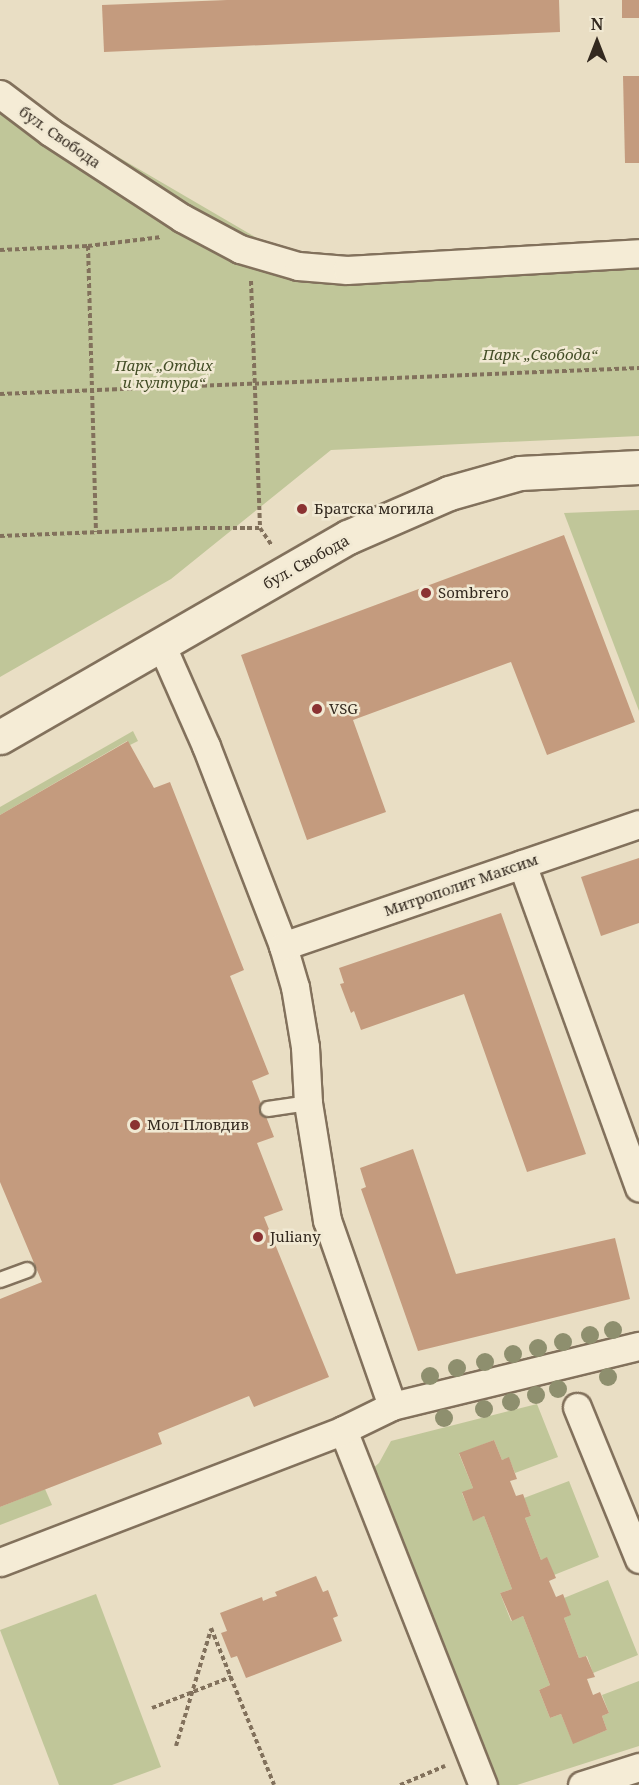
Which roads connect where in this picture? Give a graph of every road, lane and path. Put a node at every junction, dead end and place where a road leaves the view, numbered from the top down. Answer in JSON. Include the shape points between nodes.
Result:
{"nodes":[{"id":1,"x":0,"y":94,"type":"edge"},
{"id":2,"x":182,"y":218,"type":"junction"},
{"id":3,"x":88,"y":246,"type":"junction"},
{"id":4,"x":240,"y":249,"type":"junction"},
{"id":5,"x":0,"y":250,"type":"edge"},
{"id":6,"x":639,"y":253,"type":"edge"},
{"id":7,"x":639,"y":368,"type":"edge"},
{"id":8,"x":255,"y":383,"type":"junction"},
{"id":9,"x":92,"y":390,"type":"junction"},
{"id":10,"x":0,"y":394,"type":"edge"},
{"id":11,"x":639,"y":467,"type":"edge"},
{"id":12,"x":96,"y":532,"type":"junction"},
{"id":13,"x":0,"y":537,"type":"edge"},
{"id":14,"x":161,"y":644,"type":"junction"},
{"id":15,"x":0,"y":736,"type":"edge"},
{"id":16,"x":639,"y":824,"type":"edge"},
{"id":17,"x":522,"y":864,"type":"junction"},
{"id":18,"x":283,"y":946,"type":"junction"},
{"id":19,"x":308,"y":1103,"type":"junction"},
{"id":20,"x":268,"y":1109,"type":"dead end"},
{"id":21,"x":639,"y":1188,"type":"edge"},
{"id":22,"x":27,"y":1270,"type":"dead end"},
{"id":23,"x":0,"y":1280,"type":"edge"},
{"id":24,"x":639,"y":1346,"type":"edge"},
{"id":25,"x":392,"y":1406,"type":"junction"},
{"id":26,"x":577,"y":1407,"type":"dead end"},
{"id":27,"x":343,"y":1430,"type":"junction"},
{"id":28,"x":639,"y":1559,"type":"edge"},
{"id":29,"x":0,"y":1562,"type":"edge"},
{"id":30,"x":231,"y":1677,"type":"junction"},
{"id":31,"x":192,"y":1692,"type":"junction"},
{"id":32,"x":152,"y":1708,"type":"dead end"},
{"id":33,"x":176,"y":1746,"type":"dead end"},
{"id":34,"x":471,"y":1755,"type":"junction"},
{"id":35,"x":639,"y":1767,"type":"edge"},
{"id":36,"x":274,"y":1785,"type":"edge"},
{"id":37,"x":400,"y":1785,"type":"edge"},
{"id":38,"x":483,"y":1785,"type":"edge"},
{"id":39,"x":582,"y":1785,"type":"edge"}],
"edges":[{"from":1,"to":2,"type":"street","name":"бул. Свобода","via":[[50,132]]},
{"from":2,"to":3,"type":"path","via":[[172,236]]},
{"from":2,"to":4,"type":"street","name":"бул. Свобода"},
{"from":3,"to":5,"type":"path"},
{"from":3,"to":9,"type":"path"},
{"from":4,"to":6,"type":"street","name":"бул. Свобода","via":[[298,266],[347,270]]},
{"from":4,"to":8,"type":"path","via":[[251,282]]},
{"from":7,"to":8,"type":"path"},
{"from":8,"to":9,"type":"path"},
{"from":8,"to":12,"type":"path","via":[[260,528]]},
{"from":9,"to":10,"type":"path"},
{"from":9,"to":12,"type":"path"},
{"from":11,"to":14,"type":"street","name":"бул. Свобода","via":[[520,473],[449,493],[348,537]]},
{"from":12,"to":13,"type":"path"},
{"from":14,"to":15,"type":"street","name":"бул. Свобода"},
{"from":14,"to":18,"type":"street","via":[[206,746]]},
{"from":16,"to":17,"type":"street","name":"Митрополит Максим"},
{"from":17,"to":18,"type":"street","name":"Митрополит Максим"},
{"from":17,"to":21,"type":"street"},
{"from":18,"to":19,"type":"street","via":[[295,987]]},
{"from":19,"to":20,"type":"lane"},
{"from":19,"to":25,"type":"street","via":[[327,1220]]},
{"from":22,"to":23,"type":"lane"},
{"from":24,"to":25,"type":"street"},
{"from":25,"to":27,"type":"street"},
{"from":26,"to":28,"type":"street"},
{"from":27,"to":29,"type":"street"},
{"from":27,"to":34,"type":"street"},
{"from":30,"to":31,"type":"path"},
{"from":30,"to":31,"type":"path","via":[[211,1628]]},
{"from":30,"to":36,"type":"path"},
{"from":31,"to":32,"type":"path"},
{"from":31,"to":33,"type":"path"},
{"from":34,"to":37,"type":"path"},
{"from":34,"to":38,"type":"street"},
{"from":35,"to":39,"type":"street"}]}
